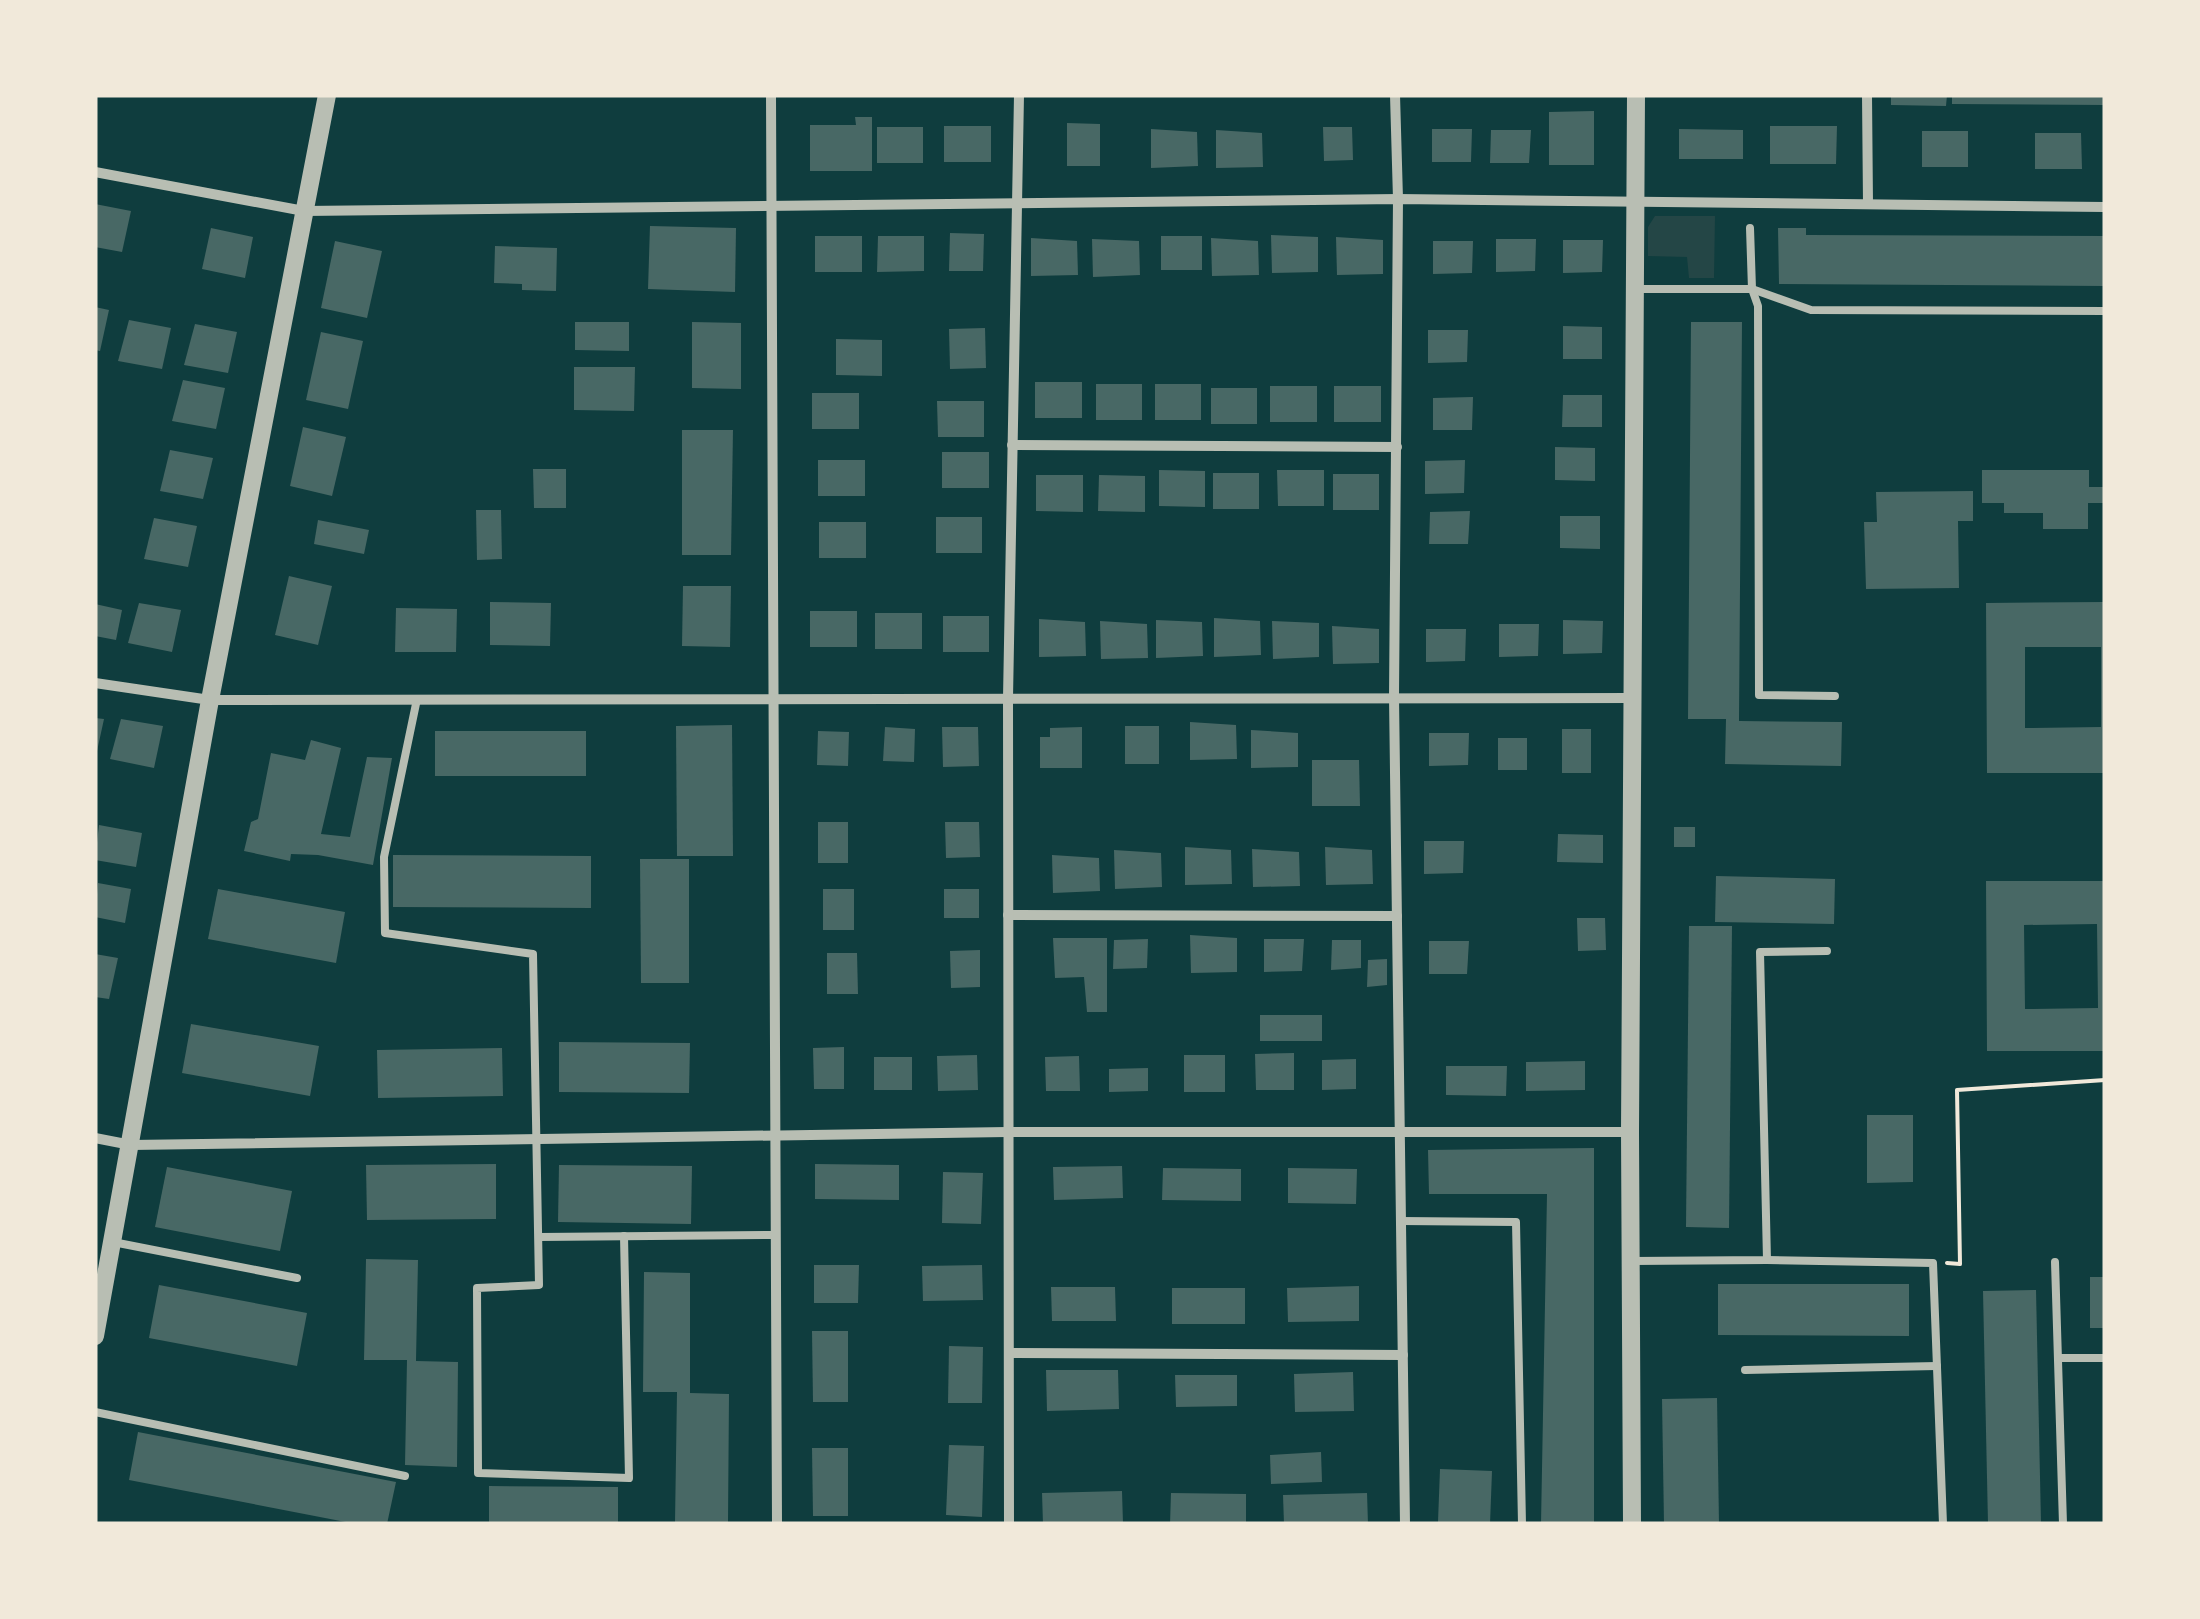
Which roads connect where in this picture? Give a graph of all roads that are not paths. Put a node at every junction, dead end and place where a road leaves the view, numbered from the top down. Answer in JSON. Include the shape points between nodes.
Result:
{"nodes":[{"id":1,"x":326,"y":95,"type":"edge"},
{"id":2,"x":771,"y":95,"type":"edge"},
{"id":3,"x":1019,"y":95,"type":"edge"},
{"id":4,"x":1396,"y":95,"type":"edge"},
{"id":5,"x":1636,"y":95,"type":"edge"},
{"id":6,"x":1867,"y":95,"type":"edge"},
{"id":7,"x":95,"y":172,"type":"edge"},
{"id":8,"x":1398,"y":199,"type":"junction"},
{"id":9,"x":1635,"y":202,"type":"junction"},
{"id":10,"x":1016,"y":204,"type":"junction"},
{"id":11,"x":1868,"y":204,"type":"junction"},
{"id":12,"x":770,"y":206,"type":"junction"},
{"id":13,"x":2105,"y":207,"type":"edge"},
{"id":14,"x":304,"y":210,"type":"junction"},
{"id":15,"x":1750,"y":228,"type":"dead end"},
{"id":16,"x":1634,"y":289,"type":"junction"},
{"id":17,"x":1752,"y":289,"type":"junction"},
{"id":18,"x":2105,"y":311,"type":"edge"},
{"id":19,"x":1012,"y":445,"type":"junction"},
{"id":20,"x":1397,"y":447,"type":"junction"},
{"id":21,"x":95,"y":683,"type":"edge"},
{"id":22,"x":1835,"y":696,"type":"dead end"},
{"id":23,"x":1394,"y":697,"type":"junction"},
{"id":24,"x":1008,"y":698,"type":"junction"},
{"id":25,"x":1632,"y":698,"type":"junction"},
{"id":26,"x":773,"y":699,"type":"junction"},
{"id":27,"x":210,"y":700,"type":"junction"},
{"id":28,"x":418,"y":700,"type":"junction"},
{"id":29,"x":1008,"y":916,"type":"junction"},
{"id":30,"x":1398,"y":916,"type":"junction"},
{"id":31,"x":1828,"y":951,"type":"dead end"},
{"id":32,"x":1008,"y":1132,"type":"junction"},
{"id":33,"x":1400,"y":1132,"type":"junction"},
{"id":34,"x":1630,"y":1132,"type":"junction"},
{"id":35,"x":774,"y":1137,"type":"junction"},
{"id":36,"x":95,"y":1138,"type":"edge"},
{"id":37,"x":536,"y":1140,"type":"junction"},
{"id":38,"x":131,"y":1144,"type":"junction"},
{"id":39,"x":1401,"y":1221,"type":"junction"},
{"id":40,"x":775,"y":1235,"type":"junction"},
{"id":41,"x":624,"y":1236,"type":"junction"},
{"id":42,"x":538,"y":1238,"type":"junction"},
{"id":43,"x":113,"y":1242,"type":"junction"},
{"id":44,"x":1767,"y":1260,"type":"junction"},
{"id":45,"x":1631,"y":1261,"type":"junction"},
{"id":46,"x":2055,"y":1262,"type":"dead end"},
{"id":47,"x":297,"y":1278,"type":"dead end"},
{"id":48,"x":95,"y":1336,"type":"edge"},
{"id":49,"x":1009,"y":1353,"type":"junction"},
{"id":50,"x":1403,"y":1356,"type":"junction"},
{"id":51,"x":2058,"y":1358,"type":"junction"},
{"id":52,"x":2105,"y":1358,"type":"edge"},
{"id":53,"x":1937,"y":1366,"type":"junction"},
{"id":54,"x":1745,"y":1370,"type":"dead end"},
{"id":55,"x":95,"y":1412,"type":"edge"},
{"id":56,"x":405,"y":1476,"type":"dead end"},
{"id":57,"x":777,"y":1524,"type":"edge"},
{"id":58,"x":1010,"y":1524,"type":"edge"},
{"id":59,"x":1405,"y":1524,"type":"edge"},
{"id":60,"x":1522,"y":1524,"type":"edge"},
{"id":61,"x":1632,"y":1524,"type":"edge"},
{"id":62,"x":1942,"y":1524,"type":"edge"},
{"id":63,"x":2063,"y":1524,"type":"edge"}],
"edges":[{"from":1,"to":14,"type":"street"},
{"from":2,"to":12,"type":"street"},
{"from":3,"to":10,"type":"street"},
{"from":4,"to":8,"type":"street"},
{"from":5,"to":9,"type":"street"},
{"from":6,"to":11,"type":"street"},
{"from":7,"to":14,"type":"street"},
{"from":8,"to":9,"type":"street"},
{"from":8,"to":10,"type":"street"},
{"from":8,"to":20,"type":"street"},
{"from":9,"to":11,"type":"street"},
{"from":9,"to":16,"type":"street"},
{"from":10,"to":12,"type":"street"},
{"from":10,"to":19,"type":"street"},
{"from":11,"to":13,"type":"street"},
{"from":12,"to":14,"type":"street"},
{"from":12,"to":26,"type":"street"},
{"from":14,"to":27,"type":"street"},
{"from":15,"to":17,"type":"lane"},
{"from":16,"to":17,"type":"lane"},
{"from":16,"to":25,"type":"street"},
{"from":17,"to":18,"type":"lane","via":[[1811,310]]},
{"from":17,"to":22,"type":"lane","via":[[1758,306],[1759,695]]},
{"from":19,"to":20,"type":"street"},
{"from":19,"to":24,"type":"street"},
{"from":20,"to":23,"type":"street"},
{"from":21,"to":27,"type":"street"},
{"from":23,"to":24,"type":"street"},
{"from":23,"to":25,"type":"street"},
{"from":23,"to":30,"type":"street"},
{"from":24,"to":26,"type":"street"},
{"from":24,"to":29,"type":"street"},
{"from":25,"to":34,"type":"street"},
{"from":26,"to":28,"type":"street"},
{"from":26,"to":35,"type":"street"},
{"from":27,"to":28,"type":"street"},
{"from":27,"to":38,"type":"street"},
{"from":28,"to":37,"type":"lane","via":[[384,857],[385,934],[533,954]]},
{"from":29,"to":30,"type":"street"},
{"from":29,"to":32,"type":"street"},
{"from":30,"to":33,"type":"street"},
{"from":31,"to":44,"type":"lane","via":[[1760,952]]},
{"from":32,"to":33,"type":"street"},
{"from":32,"to":35,"type":"street"},
{"from":32,"to":49,"type":"street"},
{"from":33,"to":34,"type":"street"},
{"from":33,"to":39,"type":"street"},
{"from":34,"to":45,"type":"street"},
{"from":35,"to":37,"type":"street"},
{"from":35,"to":40,"type":"street"},
{"from":36,"to":38,"type":"street"},
{"from":37,"to":38,"type":"street"},
{"from":37,"to":42,"type":"lane"},
{"from":38,"to":43,"type":"street"},
{"from":39,"to":50,"type":"street"},
{"from":39,"to":60,"type":"lane","via":[[1516,1222]]},
{"from":40,"to":41,"type":"lane"},
{"from":40,"to":57,"type":"street"},
{"from":41,"to":42,"type":"lane"},
{"from":41,"to":42,"type":"lane","via":[[629,1478],[478,1473],[477,1288],[539,1285]]},
{"from":43,"to":47,"type":"lane"},
{"from":43,"to":48,"type":"street"},
{"from":44,"to":45,"type":"lane"},
{"from":44,"to":53,"type":"lane","via":[[1933,1263]]},
{"from":45,"to":61,"type":"street"},
{"from":46,"to":51,"type":"lane"},
{"from":49,"to":50,"type":"street"},
{"from":49,"to":58,"type":"street"},
{"from":50,"to":59,"type":"street"},
{"from":51,"to":52,"type":"lane"},
{"from":51,"to":63,"type":"lane"},
{"from":53,"to":54,"type":"lane"},
{"from":53,"to":62,"type":"lane"},
{"from":55,"to":56,"type":"lane"}]}
